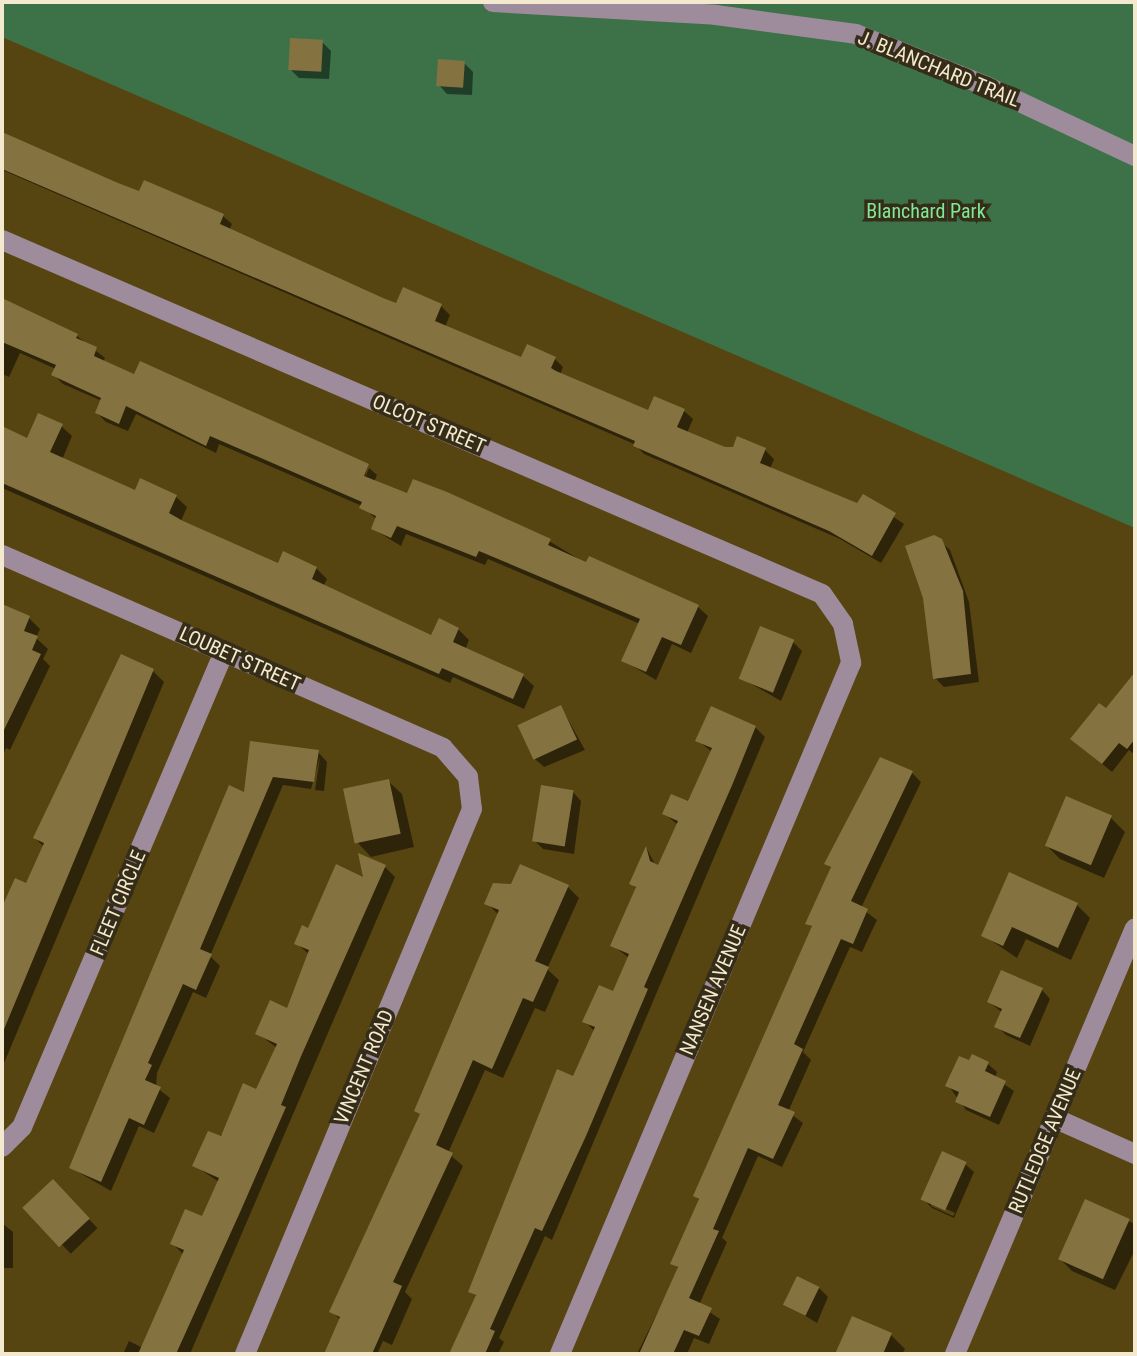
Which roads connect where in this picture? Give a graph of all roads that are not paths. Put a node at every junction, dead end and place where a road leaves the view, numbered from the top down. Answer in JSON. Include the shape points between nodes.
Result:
{"nodes":[{"id":1,"x":493,"y":2,"type":"edge"},
{"id":2,"x":1135,"y":156,"type":"edge"},
{"id":3,"x":2,"y":240,"type":"edge"},
{"id":4,"x":2,"y":555,"type":"edge"},
{"id":5,"x":843,"y":624,"type":"joint"},
{"id":6,"x":224,"y":652,"type":"junction"},
{"id":7,"x":468,"y":777,"type":"joint"},
{"id":8,"x":1135,"y":928,"type":"edge"},
{"id":9,"x":1054,"y":1118,"type":"junction"},
{"id":10,"x":2,"y":1147,"type":"edge"},
{"id":11,"x":1135,"y":1154,"type":"edge"},
{"id":12,"x":245,"y":1354,"type":"edge"},
{"id":13,"x":560,"y":1354,"type":"edge"},
{"id":14,"x":955,"y":1354,"type":"edge"}],
"edges":[{"from":1,"to":2,"type":"street","name":"J. BLANCHARD TRAIL","via":[[716,15],[856,34],[986,86]]},
{"from":3,"to":5,"type":"street","name":"OLCOT STREET","via":[[822,594]]},
{"from":4,"to":6,"type":"street","name":"LOUBET STREET"},
{"from":5,"to":13,"type":"street","name":"NANSEN AVENUE","via":[[851,663]]},
{"from":6,"to":7,"type":"street","name":"LOUBET STREET","via":[[443,748]]},
{"from":6,"to":10,"type":"street","name":"FLEET CIRCLE","via":[[22,1127]]},
{"from":7,"to":12,"type":"street","name":"VINCENT ROAD","via":[[472,809]]},
{"from":8,"to":9,"type":"street","name":"RUTLEDGE AVENUE"},
{"from":9,"to":11,"type":"street"},
{"from":9,"to":14,"type":"street","name":"RUTLEDGE AVENUE"}]}
